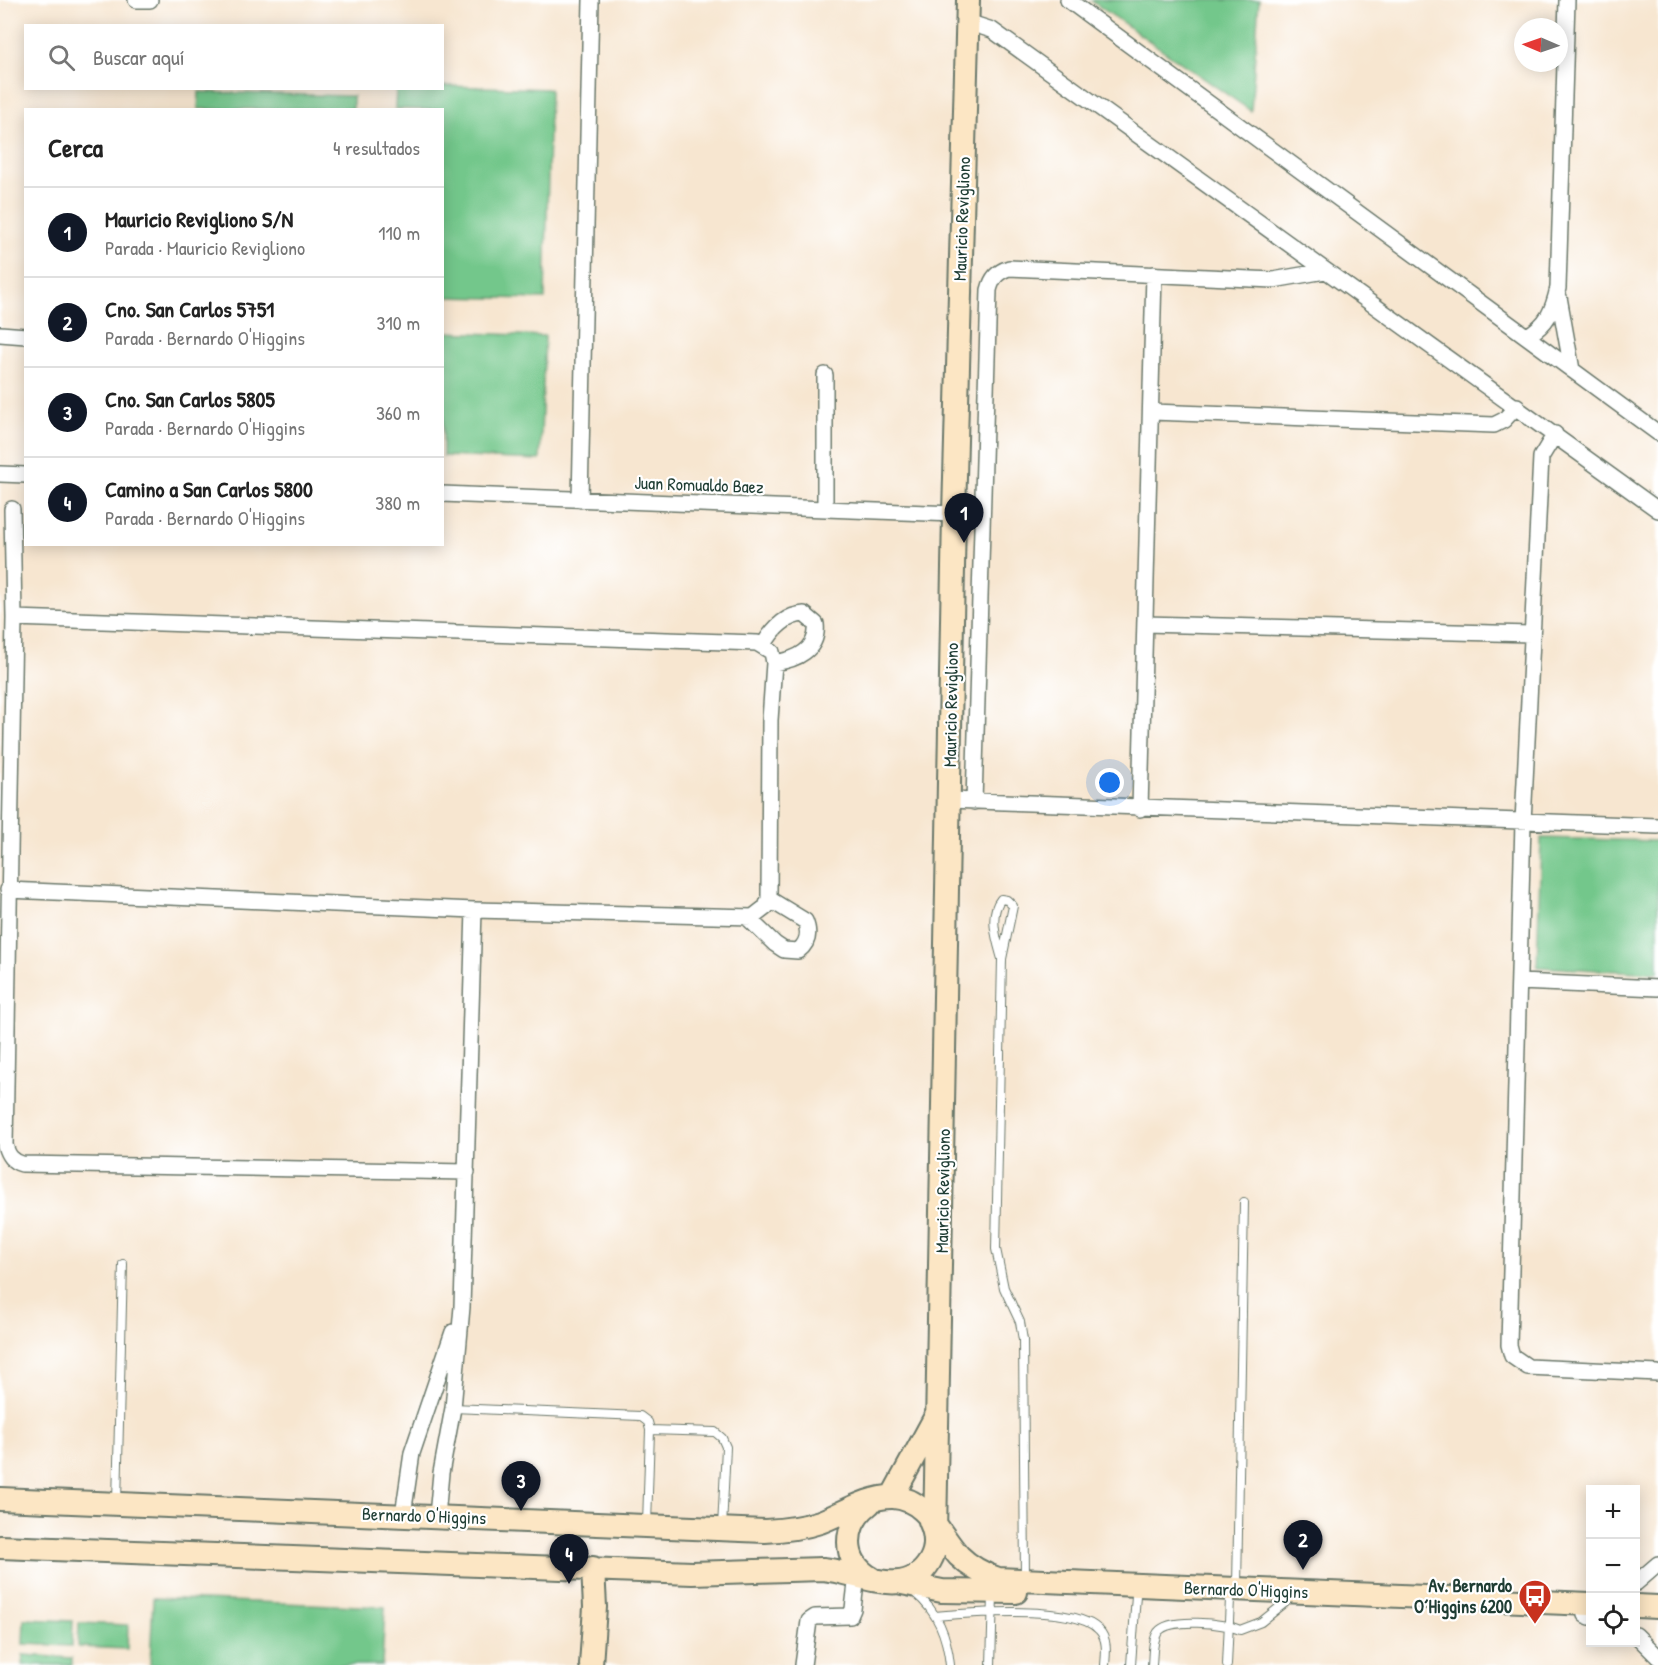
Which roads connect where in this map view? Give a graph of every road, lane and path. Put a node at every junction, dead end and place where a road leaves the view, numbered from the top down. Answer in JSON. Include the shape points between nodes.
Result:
{"nodes":[{"id":1,"x":135,"y":0,"type":"edge"},
{"id":2,"x":150,"y":0,"type":"edge"},
{"id":3,"x":591,"y":0,"type":"edge"},
{"id":4,"x":1068,"y":0,"type":"edge"},
{"id":5,"x":1567,"y":0,"type":"edge"},
{"id":6,"x":967,"y":11,"type":"edge"},
{"id":7,"x":1325,"y":271,"type":"junction"},
{"id":8,"x":1154,"y":274,"type":"junction"},
{"id":9,"x":1558,"y":288,"type":"junction"},
{"id":10,"x":0,"y":334,"type":"edge"},
{"id":11,"x":24,"y":336,"type":"edge"},
{"id":12,"x":1527,"y":336,"type":"junction"},
{"id":13,"x":1572,"y":370,"type":"junction"},
{"id":14,"x":825,"y":375,"type":"dead end"},
{"id":15,"x":1516,"y":406,"type":"junction"},
{"id":16,"x":1152,"y":412,"type":"junction"},
{"id":17,"x":1658,"y":433,"type":"edge"},
{"id":18,"x":1555,"y":434,"type":"junction"},
{"id":19,"x":0,"y":474,"type":"edge"},
{"id":20,"x":24,"y":475,"type":"edge"},
{"id":21,"x":444,"y":494,"type":"edge"},
{"id":22,"x":580,"y":500,"type":"junction"},
{"id":23,"x":12,"y":509,"type":"dead end"},
{"id":24,"x":825,"y":509,"type":"junction"},
{"id":25,"x":1658,"y":510,"type":"edge"},
{"id":26,"x":954,"y":514,"type":"junction"},
{"id":27,"x":14,"y":618,"type":"junction"},
{"id":28,"x":1145,"y":624,"type":"junction"},
{"id":29,"x":1531,"y":634,"type":"junction"},
{"id":30,"x":763,"y":646,"type":"junction"},
{"id":31,"x":774,"y":663,"type":"junction"},
{"id":32,"x":949,"y":800,"type":"junction"},
{"id":33,"x":974,"y":802,"type":"junction"},
{"id":34,"x":1140,"y":809,"type":"junction"},
{"id":35,"x":1523,"y":822,"type":"junction"},
{"id":36,"x":1658,"y":826,"type":"edge"},
{"id":37,"x":8,"y":891,"type":"junction"},
{"id":38,"x":769,"y":899,"type":"junction"},
{"id":39,"x":474,"y":910,"type":"junction"},
{"id":40,"x":747,"y":917,"type":"junction"},
{"id":41,"x":1002,"y":959,"type":"junction"},
{"id":42,"x":1519,"y":982,"type":"junction"},
{"id":43,"x":1658,"y":988,"type":"edge"},
{"id":44,"x":466,"y":1172,"type":"junction"},
{"id":45,"x":1244,"y":1202,"type":"dead end"},
{"id":46,"x":123,"y":1264,"type":"dead end"},
{"id":47,"x":462,"y":1307,"type":"junction"},
{"id":48,"x":1658,"y":1373,"type":"edge"},
{"id":49,"x":453,"y":1408,"type":"junction"},
{"id":50,"x":940,"y":1410,"type":"junction"},
{"id":51,"x":650,"y":1430,"type":"junction"},
{"id":52,"x":885,"y":1498,"type":"junction"},
{"id":53,"x":0,"y":1499,"type":"edge"},
{"id":54,"x":117,"y":1504,"type":"junction"},
{"id":55,"x":404,"y":1515,"type":"junction"},
{"id":56,"x":437,"y":1516,"type":"junction"},
{"id":57,"x":647,"y":1526,"type":"junction"},
{"id":58,"x":933,"y":1527,"type":"junction"},
{"id":59,"x":722,"y":1529,"type":"junction"},
{"id":60,"x":0,"y":1547,"type":"edge"},
{"id":61,"x":1658,"y":1564,"type":"edge"},
{"id":62,"x":593,"y":1568,"type":"junction"},
{"id":63,"x":865,"y":1577,"type":"junction"},
{"id":64,"x":1640,"y":1579,"type":"edge"},
{"id":65,"x":1025,"y":1581,"type":"junction"},
{"id":66,"x":902,"y":1583,"type":"junction"},
{"id":67,"x":1136,"y":1595,"type":"junction"},
{"id":68,"x":1233,"y":1595,"type":"junction"},
{"id":69,"x":993,"y":1601,"type":"junction"},
{"id":70,"x":1286,"y":1602,"type":"junction"},
{"id":71,"x":1640,"y":1606,"type":"edge"},
{"id":72,"x":1658,"y":1607,"type":"edge"},
{"id":73,"x":1586,"y":1609,"type":"edge"},
{"id":74,"x":1586,"y":1609,"type":"edge"},
{"id":75,"x":935,"y":1616,"type":"junction"},
{"id":76,"x":1640,"y":1617,"type":"edge"},
{"id":77,"x":1658,"y":1617,"type":"edge"},
{"id":78,"x":1229,"y":1625,"type":"junction"},
{"id":79,"x":1640,"y":1640,"type":"edge"},
{"id":80,"x":1658,"y":1657,"type":"edge"},
{"id":81,"x":591,"y":1665,"type":"edge"},
{"id":82,"x":803,"y":1665,"type":"edge"},
{"id":83,"x":950,"y":1665,"type":"edge"},
{"id":84,"x":991,"y":1665,"type":"edge"},
{"id":85,"x":1105,"y":1665,"type":"edge"},
{"id":86,"x":1131,"y":1665,"type":"edge"},
{"id":87,"x":1152,"y":1665,"type":"edge"},
{"id":88,"x":1227,"y":1665,"type":"edge"}],
"edges":[{"from":1,"to":2,"type":"street"},
{"from":3,"to":22,"type":"street"},
{"from":4,"to":12,"type":"street"},
{"from":5,"to":9,"type":"street"},
{"from":6,"to":7,"type":"street"},
{"from":6,"to":26,"type":"main road","name":"Mauricio Revigliono"},
{"from":7,"to":8,"type":"street","via":[[1273,280]]},
{"from":7,"to":15,"type":"street"},
{"from":8,"to":16,"type":"street"},
{"from":8,"to":33,"type":"street","via":[[1009,268],[992,279]]},
{"from":9,"to":12,"type":"street","via":[[1553,310],[1544,325]]},
{"from":9,"to":13,"type":"street"},
{"from":10,"to":11,"type":"street"},
{"from":12,"to":13,"type":"street"},
{"from":13,"to":17,"type":"street"},
{"from":14,"to":24,"type":"street"},
{"from":15,"to":16,"type":"street","via":[[1494,425]]},
{"from":15,"to":18,"type":"street"},
{"from":16,"to":28,"type":"street"},
{"from":18,"to":25,"type":"street"},
{"from":18,"to":29,"type":"street","via":[[1541,457]]},
{"from":19,"to":20,"type":"street"},
{"from":21,"to":22,"type":"street","name":"Juan Romualdo Baez"},
{"from":22,"to":24,"type":"street","name":"Juan Romualdo Baez"},
{"from":23,"to":27,"type":"street"},
{"from":24,"to":26,"type":"street","name":"Juan Romualdo Baez"},
{"from":26,"to":32,"type":"main road","name":"Mauricio Revigliono"},
{"from":27,"to":30,"type":"street","via":[[745,642]]},
{"from":27,"to":37,"type":"street"},
{"from":28,"to":29,"type":"street"},
{"from":28,"to":34,"type":"street"},
{"from":29,"to":35,"type":"street"},
{"from":30,"to":31,"type":"street","via":[[772,652]]},
{"from":30,"to":31,"type":"street","via":[[771,633],[797,614],[804,614],[816,624],[809,649],[788,661]]},
{"from":31,"to":38,"type":"street"},
{"from":32,"to":33,"type":"street"},
{"from":32,"to":50,"type":"main road","name":"Mauricio Revigliono"},
{"from":33,"to":34,"type":"street"},
{"from":34,"to":35,"type":"street"},
{"from":35,"to":36,"type":"street"},
{"from":35,"to":42,"type":"street"},
{"from":37,"to":39,"type":"street"},
{"from":37,"to":44,"type":"street","via":[[4,1145],[14,1161]]},
{"from":38,"to":40,"type":"street","via":[[761,913]]},
{"from":38,"to":40,"type":"street","via":[[805,921],[808,939],[804,947],[798,951],[784,950]]},
{"from":39,"to":40,"type":"street"},
{"from":39,"to":44,"type":"street"},
{"from":41,"to":41,"type":"lane","via":[[1013,906],[1001,899],[995,906],[995,922]]},
{"from":41,"to":65,"type":"lane","via":[[996,1249],[1004,1288],[1020,1322],[1023,1340]]},
{"from":42,"to":43,"type":"street"},
{"from":42,"to":48,"type":"street","via":[[1509,1346],[1512,1356],[1528,1367]]},
{"from":44,"to":47,"type":"street"},
{"from":45,"to":68,"type":"lane"},
{"from":46,"to":54,"type":"lane"},
{"from":47,"to":49,"type":"street"},
{"from":47,"to":55,"type":"street","via":[[412,1452]]},
{"from":49,"to":51,"type":"lane","via":[[640,1416],[648,1422]]},
{"from":49,"to":56,"type":"street"},
{"from":50,"to":52,"type":"main road","name":"Mauricio Revigliono","via":[[913,1463]]},
{"from":50,"to":58,"type":"main road","name":"Mauricio Revigliono"},
{"from":51,"to":57,"type":"lane"},
{"from":51,"to":59,"type":"lane","via":[[715,1432],[722,1438],[726,1447]]},
{"from":52,"to":58,"type":"main road","name":"Bernardo O'Higgins","via":[[912,1502]]},
{"from":52,"to":59,"type":"main road","name":"Bernardo O'Higgins","via":[[805,1526],[765,1531]]},
{"from":52,"to":63,"type":"main road","via":[[869,1504],[854,1518],[849,1548]]},
{"from":53,"to":54,"type":"main road","name":"Bernardo O'Higgins"},
{"from":54,"to":55,"type":"main road","name":"Bernardo O'Higgins"},
{"from":55,"to":56,"type":"main road","name":"Bernardo O'Higgins"},
{"from":56,"to":57,"type":"main road","name":"Bernardo O'Higgins"},
{"from":57,"to":59,"type":"main road","name":"Bernardo O'Higgins"},
{"from":58,"to":65,"type":"main road","name":"Bernardo O'Higgins","via":[[978,1571],[998,1579]]},
{"from":58,"to":66,"type":"main road","via":[[930,1560],[919,1575]]},
{"from":60,"to":62,"type":"main road","name":"Bernardo O'Higgins"},
{"from":61,"to":64,"type":"street"},
{"from":62,"to":63,"type":"main road","name":"Bernardo O'Higgins","via":[[720,1573],[823,1569]]},
{"from":62,"to":81,"type":"main road"},
{"from":63,"to":66,"type":"main road","name":"Bernardo O'Higgins"},
{"from":63,"to":82,"type":"street","via":[[850,1616],[815,1617],[809,1621]]},
{"from":65,"to":68,"type":"main road","name":"Bernardo O'Higgins"},
{"from":66,"to":69,"type":"main road","name":"Bernardo O'Higgins"},
{"from":66,"to":75,"type":"lane"},
{"from":67,"to":68,"type":"main road","name":"Bernardo O'Higgins"},
{"from":67,"to":69,"type":"main road","name":"Bernardo O'Higgins"},
{"from":67,"to":86,"type":"lane"},
{"from":68,"to":70,"type":"main road","name":"Bernardo O'Higgins"},
{"from":68,"to":73,"type":"main road","name":"Bernardo O'Higgins"},
{"from":68,"to":78,"type":"lane"},
{"from":69,"to":75,"type":"lane"},
{"from":69,"to":84,"type":"lane"},
{"from":69,"to":85,"type":"lane","via":[[1092,1623],[1101,1631],[1106,1646]]},
{"from":70,"to":74,"type":"main road","name":"Bernardo O'Higgins"},
{"from":70,"to":78,"type":"lane","via":[[1251,1627],[1240,1630]]},
{"from":71,"to":72,"type":"main road"},
{"from":75,"to":83,"type":"lane","via":[[947,1640]]},
{"from":76,"to":77,"type":"main road"},
{"from":78,"to":87,"type":"lane","via":[[1167,1625],[1158,1632]]},
{"from":78,"to":88,"type":"lane"},
{"from":79,"to":80,"type":"street"}]}
